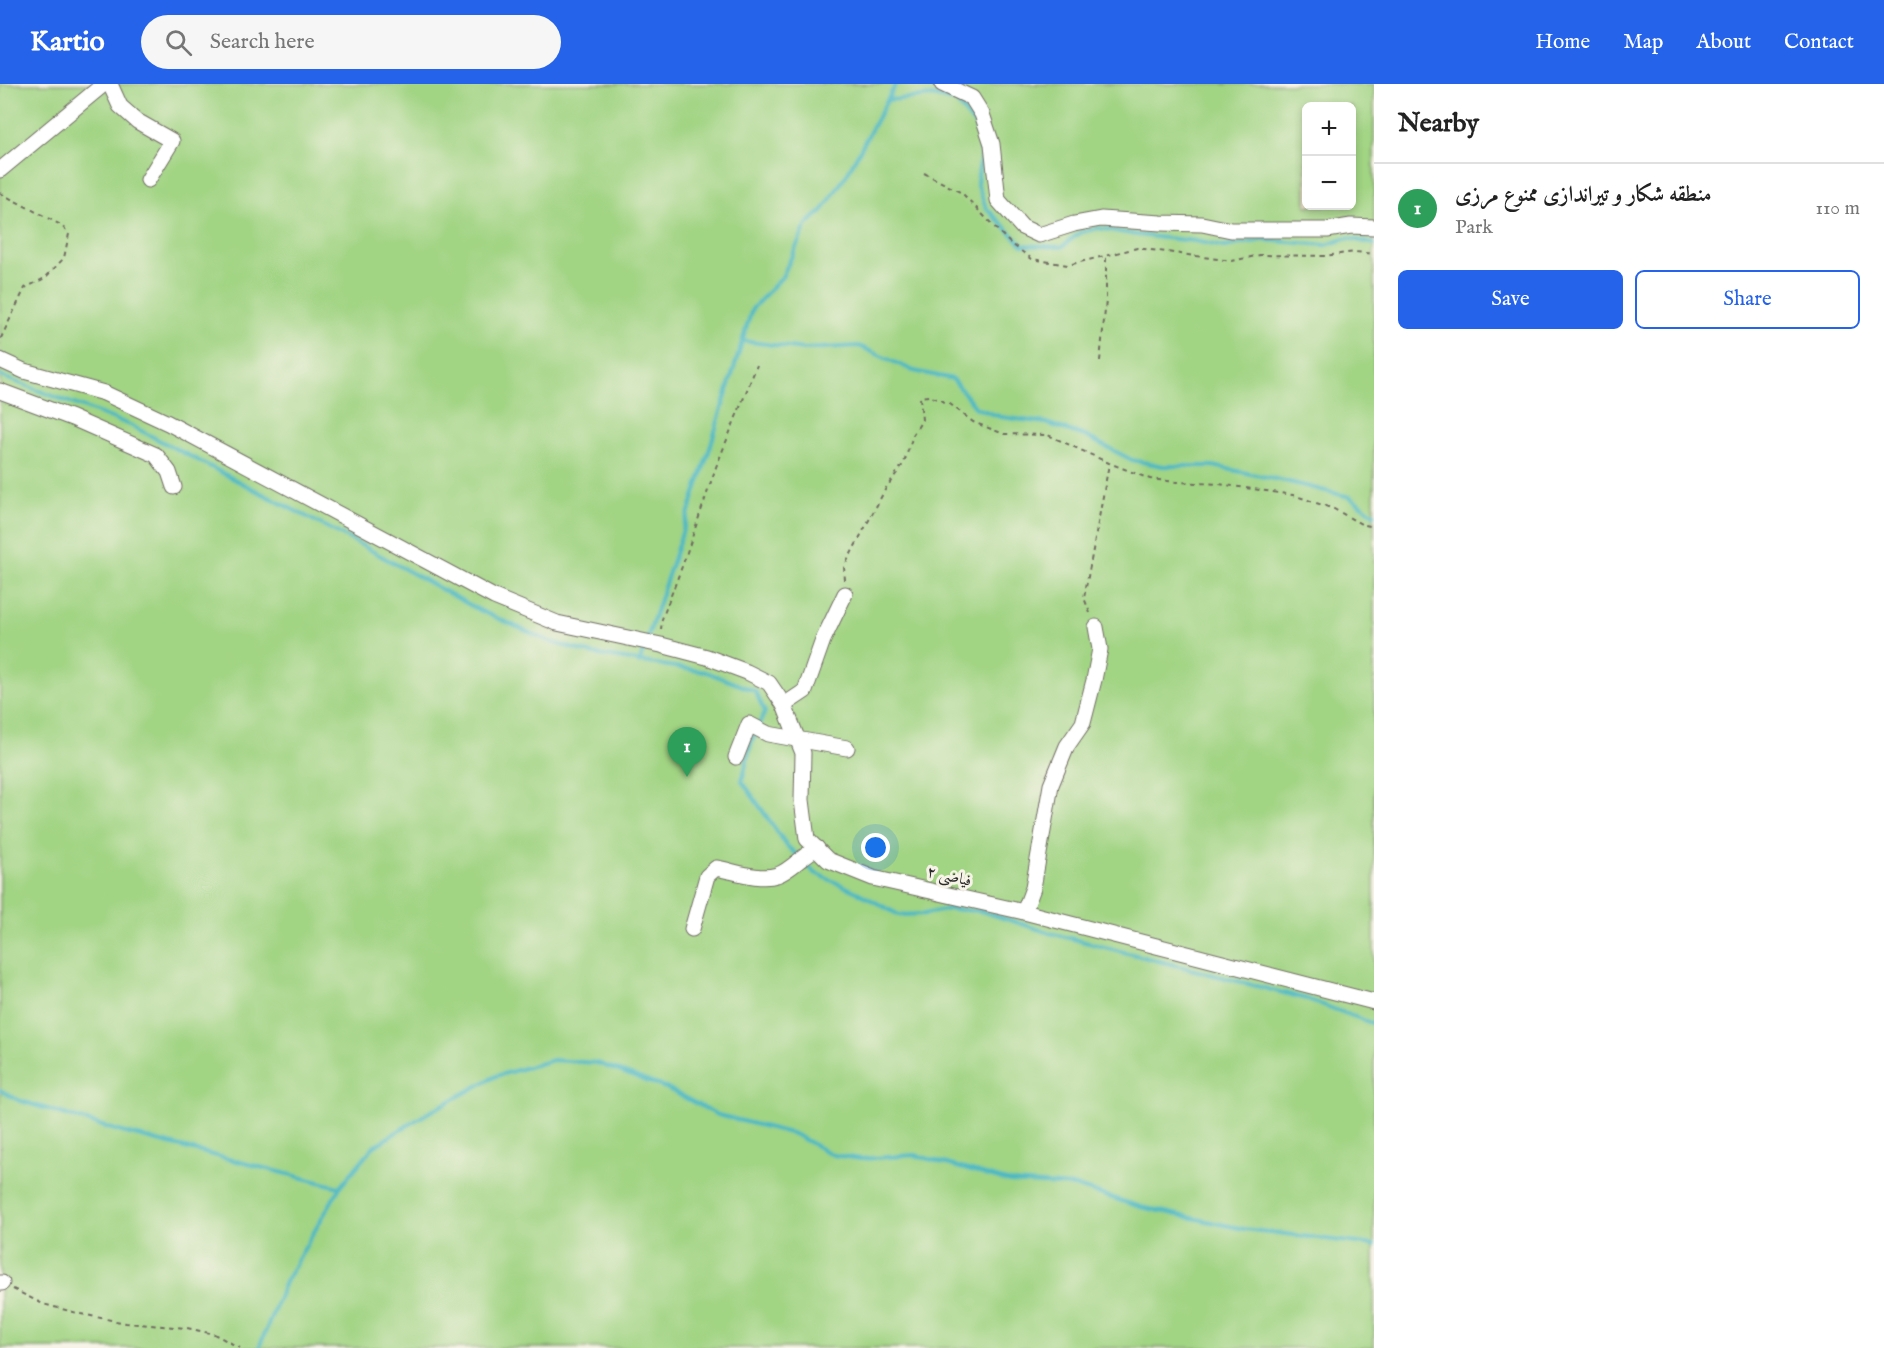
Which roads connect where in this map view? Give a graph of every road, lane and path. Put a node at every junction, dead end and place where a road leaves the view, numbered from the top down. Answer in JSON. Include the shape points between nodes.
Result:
{"nodes":[{"id":1,"x":104,"y":84,"type":"edge"},
{"id":2,"x":110,"y":84,"type":"edge"},
{"id":3,"x":942,"y":84,"type":"edge"},
{"id":4,"x":0,"y":170,"type":"edge"},
{"id":5,"x":924,"y":173,"type":"dead end"},
{"id":6,"x":148,"y":180,"type":"dead end"},
{"id":7,"x":0,"y":194,"type":"edge"},
{"id":8,"x":1374,"y":227,"type":"edge"},
{"id":9,"x":1374,"y":254,"type":"edge"},
{"id":10,"x":1106,"y":257,"type":"junction"},
{"id":11,"x":0,"y":340,"type":"edge"},
{"id":12,"x":0,"y":360,"type":"edge"},
{"id":13,"x":1100,"y":362,"type":"dead end"},
{"id":14,"x":757,"y":365,"type":"dead end"},
{"id":15,"x":0,"y":391,"type":"edge"},
{"id":16,"x":1109,"y":463,"type":"junction"},
{"id":17,"x":174,"y":487,"type":"dead end"},
{"id":18,"x":1374,"y":527,"type":"edge"},
{"id":19,"x":845,"y":594,"type":"joint"},
{"id":20,"x":1096,"y":627,"type":"joint"},
{"id":21,"x":649,"y":642,"type":"junction"},
{"id":22,"x":784,"y":705,"type":"junction"},
{"id":23,"x":798,"y":738,"type":"junction"},
{"id":24,"x":847,"y":748,"type":"dead end"},
{"id":25,"x":736,"y":757,"type":"dead end"},
{"id":26,"x":811,"y":852,"type":"junction"},
{"id":27,"x":1024,"y":912,"type":"junction"},
{"id":28,"x":692,"y":928,"type":"dead end"},
{"id":29,"x":1374,"y":1002,"type":"edge"},
{"id":30,"x":1,"y":1283,"type":"edge"},
{"id":31,"x":240,"y":1348,"type":"edge"}],
"edges":[{"from":1,"to":4,"type":"street"},
{"from":2,"to":6,"type":"street","via":[[120,106],[172,141]]},
{"from":3,"to":8,"type":"street","via":[[972,98],[992,144],[998,200],[1022,227],[1039,235],[1101,219],[1202,224],[1231,230]]},
{"from":5,"to":10,"type":"path","via":[[962,192],[1009,242],[1032,259],[1068,265]]},
{"from":7,"to":11,"type":"path","via":[[61,225],[69,234],[64,258],[45,278],[26,288]]},
{"from":9,"to":10,"type":"path","via":[[1260,255],[1232,261],[1137,248]]},
{"from":10,"to":13,"type":"path"},
{"from":12,"to":21,"type":"street","name":"فیاضی ۲","via":[[24,371],[104,393],[168,423],[494,597],[557,623]]},
{"from":14,"to":21,"type":"path","via":[[662,618]]},
{"from":15,"to":17,"type":"street","via":[[156,455]]},
{"from":16,"to":18,"type":"path","via":[[1150,478],[1293,495]]},
{"from":16,"to":19,"type":"path","via":[[1048,435],[1004,434],[973,422],[950,404],[929,396],[920,397],[922,420],[904,463],[886,488],[844,567]]},
{"from":16,"to":20,"type":"path","via":[[1084,598]]},
{"from":19,"to":22,"type":"street","via":[[805,691]]},
{"from":20,"to":27,"type":"street","via":[[1100,649],[1094,680],[1083,723],[1067,746],[1051,785],[1033,888]]},
{"from":21,"to":22,"type":"street","name":"فیاضی ۲","via":[[747,672],[769,683]]},
{"from":22,"to":23,"type":"street","name":"فیاضی ۲"},
{"from":23,"to":24,"type":"street"},
{"from":23,"to":25,"type":"street","via":[[768,734],[749,724]]},
{"from":23,"to":26,"type":"street","name":"فیاضی ۲","via":[[803,753],[802,800]]},
{"from":26,"to":27,"type":"street","name":"فیاضی ۲","via":[[873,878]]},
{"from":26,"to":28,"type":"street","via":[[778,875],[764,877],[716,868],[707,876]]},
{"from":27,"to":29,"type":"street","name":"فیاضی ۲"},
{"from":30,"to":31,"type":"path","via":[[43,1304],[126,1323],[214,1334]]}]}
